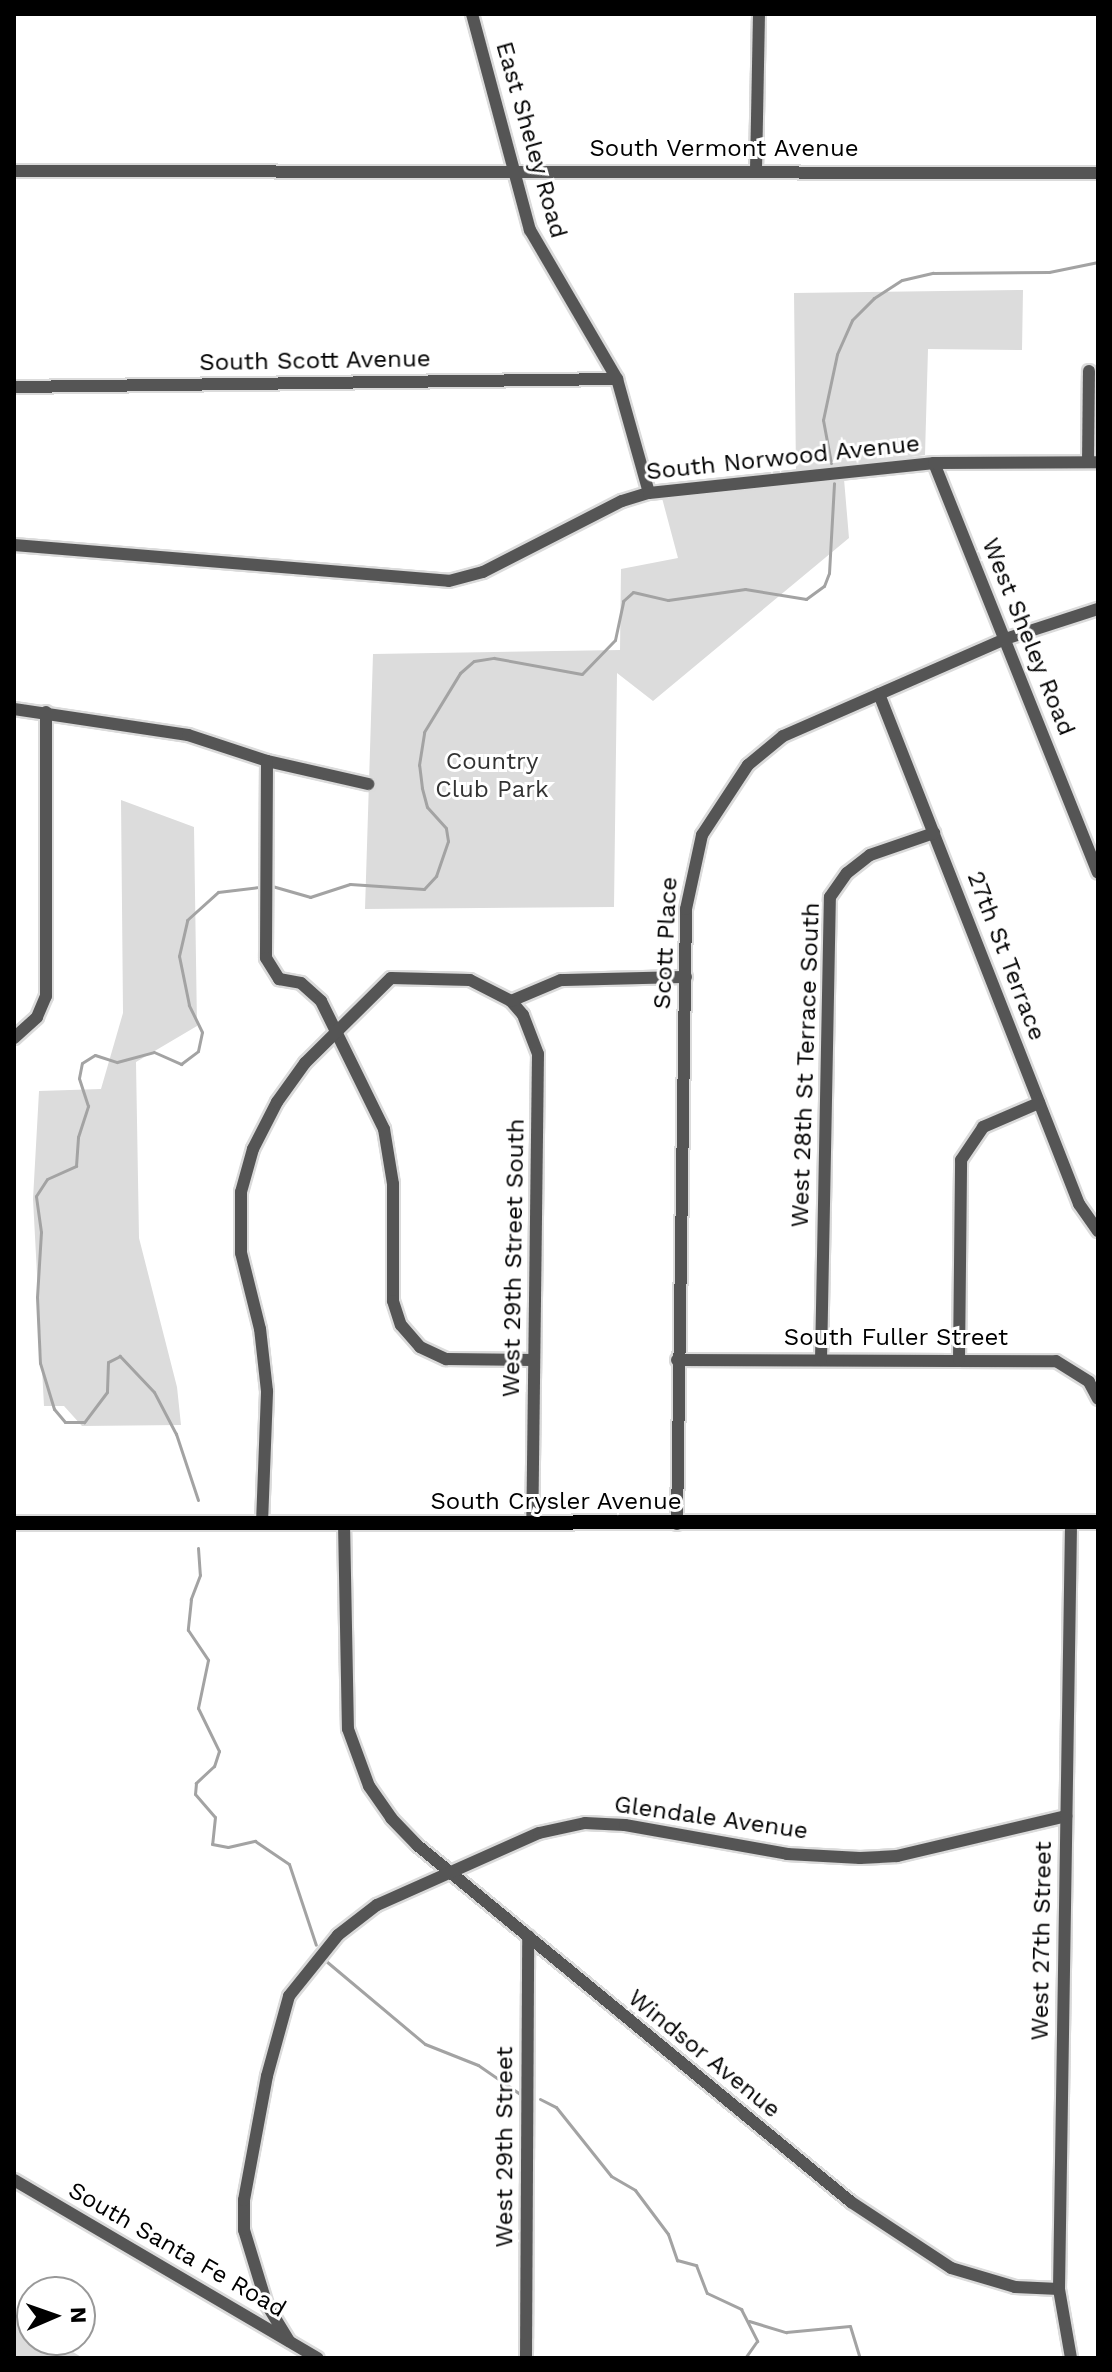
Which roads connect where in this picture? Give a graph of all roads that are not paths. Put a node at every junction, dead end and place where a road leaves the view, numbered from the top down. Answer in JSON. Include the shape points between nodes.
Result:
{"nodes":[{"id":1,"x":472,"y":14,"type":"edge"},
{"id":2,"x":759,"y":14,"type":"edge"},
{"id":3,"x":515,"y":170,"type":"junction"},
{"id":4,"x":756,"y":170,"type":"junction"},
{"id":5,"x":14,"y":171,"type":"edge"},
{"id":6,"x":1098,"y":173,"type":"edge"},
{"id":7,"x":1089,"y":371,"type":"dead end"},
{"id":8,"x":617,"y":379,"type":"junction"},
{"id":9,"x":14,"y":387,"type":"edge"},
{"id":10,"x":1093,"y":462,"type":"edge"},
{"id":11,"x":934,"y":463,"type":"junction"},
{"id":12,"x":649,"y":493,"type":"junction"},
{"id":13,"x":14,"y":545,"type":"edge"},
{"id":14,"x":1098,"y":609,"type":"edge"},
{"id":15,"x":1005,"y":639,"type":"junction"},
{"id":16,"x":879,"y":694,"type":"junction"},
{"id":17,"x":14,"y":709,"type":"edge"},
{"id":18,"x":46,"y":712,"type":"junction"},
{"id":19,"x":267,"y":761,"type":"junction"},
{"id":20,"x":368,"y":784,"type":"dead end"},
{"id":21,"x":934,"y":833,"type":"junction"},
{"id":22,"x":1098,"y":872,"type":"edge"},
{"id":23,"x":686,"y":977,"type":"junction"},
{"id":24,"x":511,"y":1001,"type":"junction"},
{"id":25,"x":338,"y":1030,"type":"junction"},
{"id":26,"x":14,"y":1038,"type":"edge"},
{"id":27,"x":1039,"y":1103,"type":"junction"},
{"id":28,"x":1098,"y":1231,"type":"edge"},
{"id":29,"x":534,"y":1360,"type":"junction"},
{"id":30,"x":677,"y":1360,"type":"junction"},
{"id":31,"x":821,"y":1360,"type":"junction"},
{"id":32,"x":959,"y":1360,"type":"junction"},
{"id":33,"x":1098,"y":1399,"type":"edge"},
{"id":34,"x":1098,"y":1522,"type":"edge"},
{"id":35,"x":14,"y":1523,"type":"edge"},
{"id":36,"x":262,"y":1523,"type":"junction"},
{"id":37,"x":344,"y":1523,"type":"junction"},
{"id":38,"x":1071,"y":1523,"type":"junction"},
{"id":39,"x":532,"y":1524,"type":"junction"},
{"id":40,"x":677,"y":1524,"type":"junction"},
{"id":41,"x":1066,"y":1816,"type":"junction"},
{"id":42,"x":450,"y":1871,"type":"junction"},
{"id":43,"x":528,"y":1936,"type":"junction"},
{"id":44,"x":14,"y":2180,"type":"edge"},
{"id":45,"x":1059,"y":2289,"type":"junction"},
{"id":46,"x":289,"y":2341,"type":"junction"},
{"id":47,"x":318,"y":2358,"type":"edge"},
{"id":48,"x":526,"y":2358,"type":"edge"},
{"id":49,"x":1071,"y":2358,"type":"edge"}],
"edges":[{"from":1,"to":3,"type":"street","name":"East Sheley Road"},
{"from":2,"to":4,"type":"street"},
{"from":3,"to":4,"type":"street","name":"South Vermont Avenue"},
{"from":3,"to":5,"type":"street","name":"South Vermont Avenue"},
{"from":3,"to":8,"type":"street","name":"East Sheley Road","via":[[540,254],[596,335]]},
{"from":4,"to":6,"type":"street","name":"South Vermont Avenue"},
{"from":7,"to":10,"type":"street"},
{"from":8,"to":9,"type":"street","name":"South Scott Avenue"},
{"from":8,"to":12,"type":"street","name":"East Sheley Road"},
{"from":10,"to":11,"type":"street","name":"South Norwood Avenue"},
{"from":11,"to":12,"type":"street","name":"South Norwood Avenue"},
{"from":11,"to":15,"type":"street","name":"West Sheley Road"},
{"from":12,"to":13,"type":"street","name":"South Norwood Avenue","via":[[622,501],[483,572],[449,581]]},
{"from":14,"to":15,"type":"street","name":"Scott Place"},
{"from":15,"to":16,"type":"street","name":"Scott Place"},
{"from":15,"to":22,"type":"street","name":"West Sheley Road"},
{"from":16,"to":21,"type":"street","name":"27th St Terrace"},
{"from":16,"to":23,"type":"street","name":"Scott Place","via":[[783,736],[724,795],[702,835],[691,871]]},
{"from":17,"to":18,"type":"street"},
{"from":18,"to":19,"type":"street","via":[[188,735]]},
{"from":18,"to":26,"type":"street","via":[[46,996],[37,1017]]},
{"from":19,"to":20,"type":"street"},
{"from":19,"to":25,"type":"street","via":[[266,958],[279,979],[301,983],[321,1001]]},
{"from":21,"to":27,"type":"street","name":"27th St Terrace"},
{"from":21,"to":31,"type":"street","name":"West 28th St Terrace South","via":[[870,855],[847,873],[830,897]]},
{"from":23,"to":24,"type":"street","via":[[561,980]]},
{"from":23,"to":30,"type":"street","name":"Scott Place"},
{"from":24,"to":25,"type":"street","via":[[470,980],[391,978]]},
{"from":24,"to":29,"type":"street","name":"West 29th Street South","via":[[528,1025],[538,1054]]},
{"from":25,"to":29,"type":"street","via":[[388,1142],[393,1301],[401,1325],[420,1347],[446,1359]]},
{"from":25,"to":36,"type":"street","via":[[277,1102],[253,1149],[241,1192],[241,1253],[260,1329],[267,1391]]},
{"from":27,"to":28,"type":"street","name":"27th St Terrace","via":[[1079,1204]]},
{"from":27,"to":32,"type":"street","via":[[983,1127],[961,1160]]},
{"from":29,"to":39,"type":"street","name":"West 29th Street South"},
{"from":30,"to":31,"type":"street","name":"South Fuller Street"},
{"from":30,"to":40,"type":"street","name":"Scott Place"},
{"from":31,"to":32,"type":"street","name":"South Fuller Street"},
{"from":32,"to":33,"type":"street","name":"South Fuller Street","via":[[1056,1361],[1075,1369]]},
{"from":34,"to":38,"type":"main road","name":"South Crysler Avenue"},
{"from":35,"to":36,"type":"main road","name":"South Crysler Avenue"},
{"from":36,"to":37,"type":"main road","name":"South Crysler Avenue"},
{"from":37,"to":39,"type":"main road","name":"South Crysler Avenue"},
{"from":37,"to":42,"type":"street","name":"Windsor Avenue","via":[[344,1700],[353,1752],[391,1818]]},
{"from":38,"to":40,"type":"main road","name":"South Crysler Avenue"},
{"from":38,"to":41,"type":"street","name":"West 27th Street"},
{"from":39,"to":40,"type":"main road","name":"South Crysler Avenue"},
{"from":41,"to":42,"type":"street","name":"Glendale Avenue","via":[[897,1856],[860,1858],[787,1854],[625,1825],[585,1823],[539,1833]]},
{"from":41,"to":45,"type":"street","name":"West 27th Street"},
{"from":42,"to":43,"type":"street","name":"Windsor Avenue"},
{"from":42,"to":46,"type":"street","name":"Glendale Avenue","via":[[377,1905],[338,1935],[289,1996],[267,2076],[244,2200],[244,2230],[254,2273]]},
{"from":43,"to":45,"type":"street","name":"Windsor Avenue","via":[[851,2202],[898,2234],[975,2278]]},
{"from":43,"to":48,"type":"street","name":"West 29th Street"},
{"from":44,"to":46,"type":"street","name":"South Santa Fe Road"},
{"from":45,"to":49,"type":"street","name":"West 27th Street"},
{"from":46,"to":47,"type":"street","name":"South Santa Fe Road"}]}
